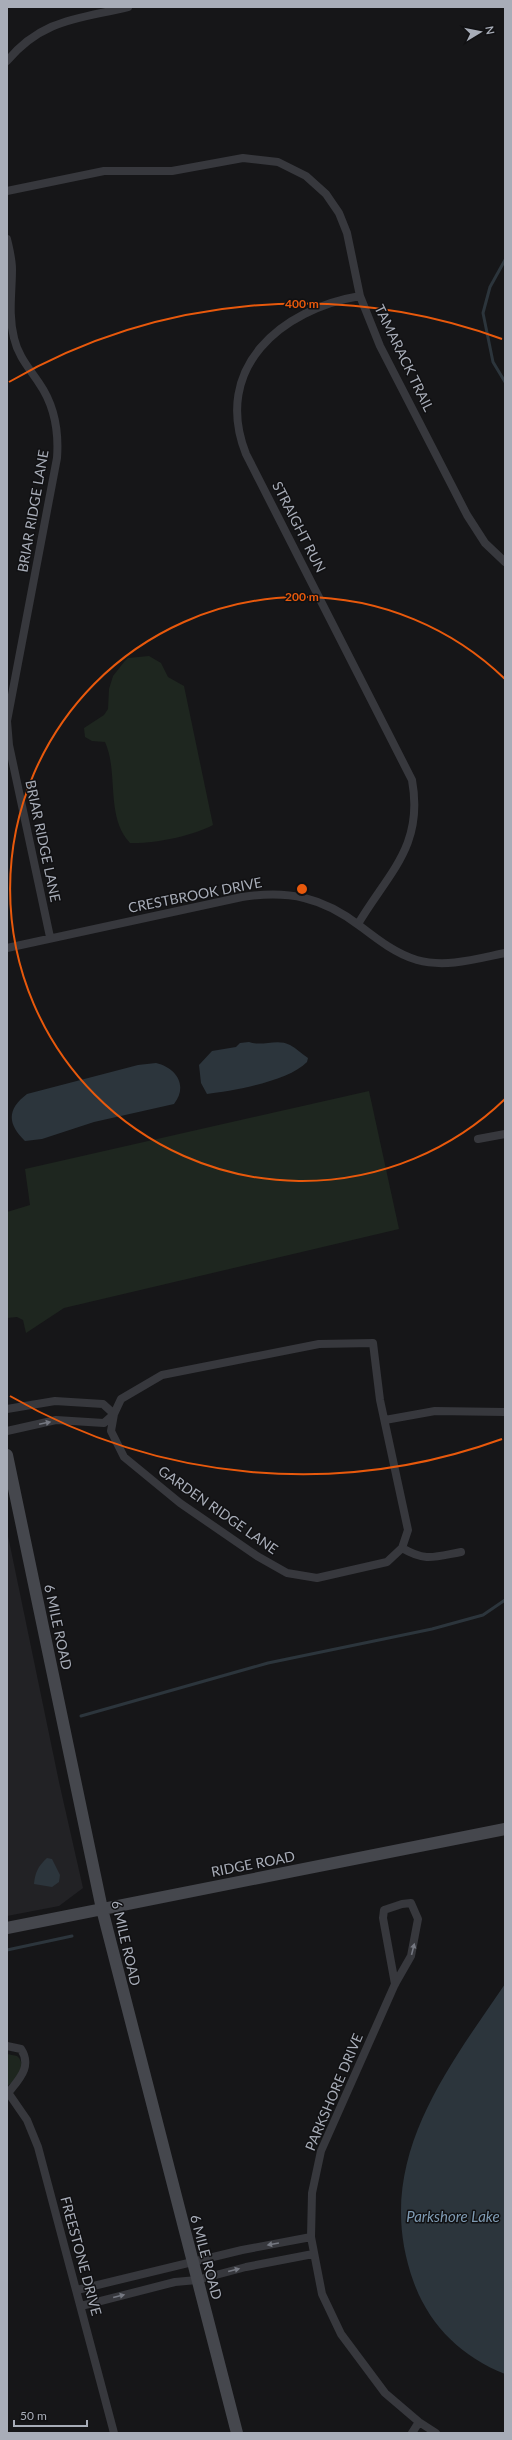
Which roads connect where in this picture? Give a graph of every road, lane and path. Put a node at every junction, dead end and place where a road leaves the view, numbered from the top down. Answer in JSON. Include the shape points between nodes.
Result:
{"nodes":[{"id":1,"x":128,"y":7,"type":"edge"},
{"id":2,"x":7,"y":61,"type":"edge"},
{"id":3,"x":7,"y":190,"type":"edge"},
{"id":4,"x":7,"y":239,"type":"edge"},
{"id":5,"x":360,"y":296,"type":"junction"},
{"id":6,"x":10,"y":340,"type":"edge"},
{"id":7,"x":505,"y":562,"type":"edge"},
{"id":8,"x":358,"y":924,"type":"junction"},
{"id":9,"x":50,"y":937,"type":"junction"},
{"id":10,"x":18,"y":946,"type":"junction"},
{"id":11,"x":7,"y":948,"type":"edge"},
{"id":12,"x":7,"y":952,"type":"edge"},
{"id":13,"x":505,"y":953,"type":"edge"},
{"id":14,"x":505,"y":1134,"type":"edge"},
{"id":15,"x":478,"y":1139,"type":"dead end"},
{"id":16,"x":7,"y":1409,"type":"edge"},
{"id":17,"x":505,"y":1412,"type":"edge"},
{"id":18,"x":114,"y":1414,"type":"junction"},
{"id":19,"x":385,"y":1420,"type":"junction"},
{"id":20,"x":7,"y":1431,"type":"edge"},
{"id":21,"x":7,"y":1455,"type":"edge"},
{"id":22,"x":402,"y":1548,"type":"junction"},
{"id":23,"x":461,"y":1552,"type":"dead end"},
{"id":24,"x":505,"y":1829,"type":"edge"},
{"id":25,"x":102,"y":1909,"type":"junction"},
{"id":26,"x":7,"y":1928,"type":"edge"},
{"id":27,"x":395,"y":1984,"type":"junction"},
{"id":28,"x":7,"y":2046,"type":"edge"},
{"id":29,"x":8,"y":2091,"type":"edge"},
{"id":30,"x":311,"y":2237,"type":"junction"},
{"id":31,"x":313,"y":2254,"type":"junction"},
{"id":32,"x":192,"y":2264,"type":"junction"},
{"id":33,"x":196,"y":2280,"type":"junction"},
{"id":34,"x":77,"y":2290,"type":"junction"},
{"id":35,"x":81,"y":2306,"type":"junction"},
{"id":36,"x":419,"y":2422,"type":"junction"},
{"id":37,"x":114,"y":2433,"type":"edge"},
{"id":38,"x":237,"y":2433,"type":"edge"},
{"id":39,"x":412,"y":2433,"type":"edge"},
{"id":40,"x":436,"y":2433,"type":"edge"}],
"edges":[{"from":1,"to":2,"type":"street","via":[[62,22],[25,41]]},
{"from":3,"to":5,"type":"street","name":"TAMARACK TRAIL","via":[[104,171],[172,171],[242,158],[278,162],[306,176],[333,203],[347,233]]},
{"from":4,"to":6,"type":"street","name":"BRIAR RIDGE LANE","via":[[12,268]]},
{"from":5,"to":7,"type":"street","name":"TAMARACK TRAIL","via":[[380,346],[467,515],[485,543]]},
{"from":5,"to":8,"type":"street","name":"STRAIGHT RUN","via":[[296,316],[270,336],[255,354],[245,373],[238,397],[237,414],[246,454],[412,780],[415,813],[409,844],[398,865]]},
{"from":6,"to":9,"type":"street","name":"BRIAR RIDGE LANE","via":[[45,392],[52,408],[58,439],[57,458],[7,721],[9,745]]},
{"from":8,"to":9,"type":"street","name":"CRESTBROOK DRIVE","via":[[325,904],[305,897],[262,894]]},
{"from":8,"to":13,"type":"street","name":"CRESTBROOK DRIVE","via":[[385,944],[417,960],[457,963]]},
{"from":9,"to":10,"type":"street","name":"CRESTBROOK DRIVE"},
{"from":10,"to":11,"type":"street","name":"CRESTBROOK DRIVE"},
{"from":10,"to":12,"type":"street","name":"CRESTBROOK DRIVE"},
{"from":14,"to":15,"type":"street"},
{"from":16,"to":18,"type":"street","via":[[55,1401],[103,1404]]},
{"from":17,"to":19,"type":"street","via":[[435,1411]]},
{"from":18,"to":19,"type":"street","via":[[120,1399],[162,1375],[319,1344],[373,1344]]},
{"from":20,"to":18,"type":"street","one_way":true,"via":[[56,1420],[104,1423]]},
{"from":18,"to":22,"type":"street","name":"GARDEN RIDGE LANE","via":[[113,1436],[124,1457],[180,1503],[257,1556],[287,1573],[317,1578],[387,1562]]},
{"from":19,"to":22,"type":"street","via":[[408,1530]]},
{"from":21,"to":25,"type":"street","name":"6 MILE ROAD"},
{"from":22,"to":23,"type":"street","via":[[418,1557],[436,1557]]},
{"from":24,"to":25,"type":"street","name":"RIDGE ROAD"},
{"from":25,"to":26,"type":"street","name":"RIDGE ROAD"},
{"from":25,"to":32,"type":"street","name":"6 MILE ROAD"},
{"from":27,"to":27,"type":"street","name":"PARKSHORE DRIVE","one_way":true,"via":[[411,1956],[417,1931],[418,1919],[411,1903],[384,1910],[382,1918]]},
{"from":27,"to":30,"type":"street","name":"PARKSHORE DRIVE","via":[[322,2150],[312,2193]]},
{"from":28,"to":29,"type":"street","name":"FREESTONE DRIVE","via":[[21,2049],[26,2060],[25,2069]]},
{"from":29,"to":34,"type":"street","name":"FREESTONE DRIVE","via":[[27,2120],[38,2147]]},
{"from":30,"to":31,"type":"street","name":"PARKSHORE DRIVE"},
{"from":30,"to":32,"type":"street","one_way":true,"via":[[242,2250]]},
{"from":33,"to":31,"type":"street","one_way":true},
{"from":31,"to":36,"type":"street","name":"PARKSHORE DRIVE","via":[[322,2294],[341,2334],[386,2393]]},
{"from":32,"to":33,"type":"street","name":"6 MILE ROAD"},
{"from":32,"to":34,"type":"street","via":[[170,2266]]},
{"from":35,"to":33,"type":"street","one_way":true,"via":[[174,2282]]},
{"from":33,"to":38,"type":"street","name":"6 MILE ROAD"},
{"from":34,"to":35,"type":"street","name":"FREESTONE DRIVE"},
{"from":35,"to":37,"type":"street","name":"FREESTONE DRIVE"},
{"from":36,"to":39,"type":"street"},
{"from":36,"to":40,"type":"street","name":"PARKSHORE DRIVE"}]}
